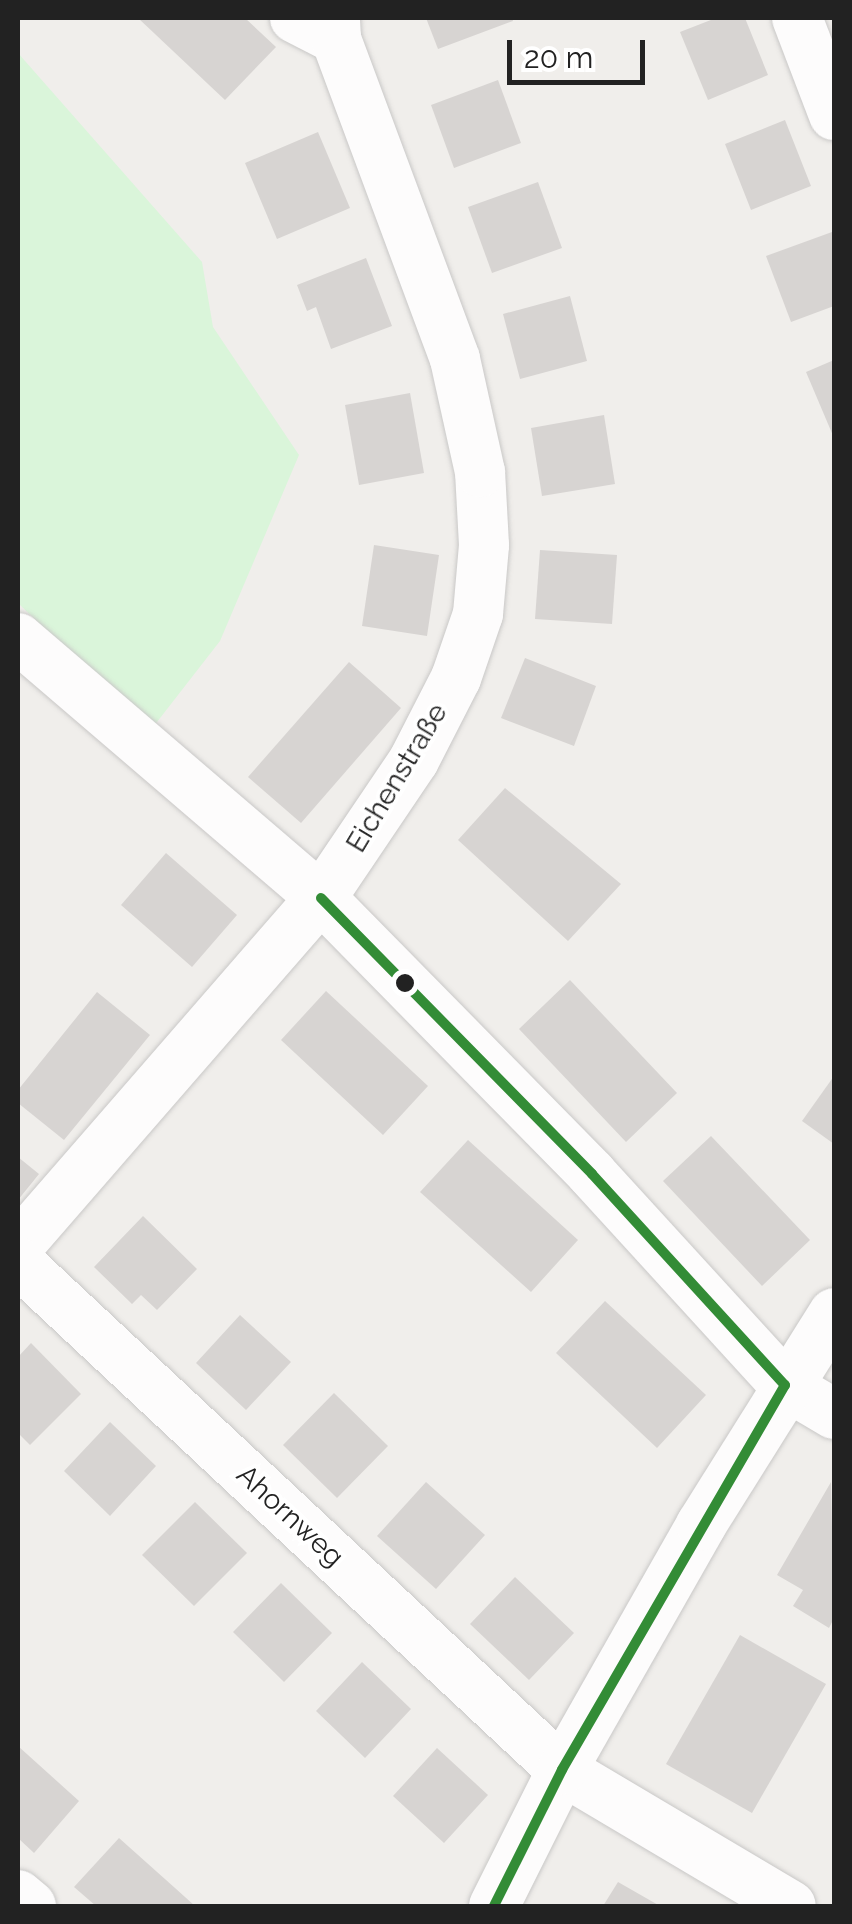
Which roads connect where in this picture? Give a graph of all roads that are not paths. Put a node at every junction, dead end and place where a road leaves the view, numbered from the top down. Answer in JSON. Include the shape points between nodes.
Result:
{"nodes":[{"id":1,"x":797,"y":18,"type":"edge"},
{"id":2,"x":322,"y":25,"type":"edge"},
{"id":3,"x":834,"y":115,"type":"edge"},
{"id":4,"x":18,"y":638,"type":"edge"},
{"id":5,"x":321,"y":898,"type":"junction"},
{"id":6,"x":18,"y":1246,"type":"edge"},
{"id":7,"x":18,"y":1262,"type":"edge"},
{"id":8,"x":834,"y":1312,"type":"edge"},
{"id":9,"x":785,"y":1385,"type":"junction"},
{"id":10,"x":834,"y":1414,"type":"edge"},
{"id":11,"x":562,"y":1770,"type":"junction"},
{"id":12,"x":18,"y":1895,"type":"edge"},
{"id":13,"x":31,"y":1906,"type":"edge"},
{"id":14,"x":494,"y":1906,"type":"edge"},
{"id":15,"x":791,"y":1906,"type":"edge"}],
"edges":[{"from":1,"to":3,"type":"street"},
{"from":2,"to":5,"type":"street","name":"Eichenstraße","via":[[455,359],[480,472],[484,545],[478,614],[456,678],[414,760]]},
{"from":4,"to":5,"type":"street"},
{"from":5,"to":6,"type":"street","name":"Eichenstraße"},
{"from":5,"to":9,"type":"street","via":[[592,1174]]},
{"from":7,"to":11,"type":"street","name":"Ahornweg"},
{"from":8,"to":9,"type":"street"},
{"from":9,"to":10,"type":"street"},
{"from":9,"to":11,"type":"street"},
{"from":11,"to":14,"type":"street"},
{"from":11,"to":15,"type":"street","name":"Ahornweg"},
{"from":12,"to":13,"type":"street"}]}
